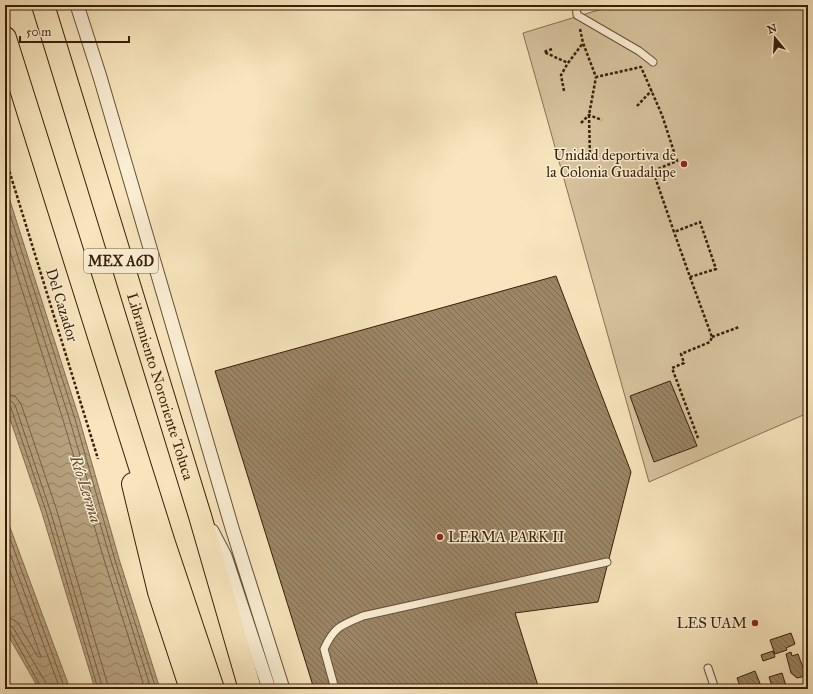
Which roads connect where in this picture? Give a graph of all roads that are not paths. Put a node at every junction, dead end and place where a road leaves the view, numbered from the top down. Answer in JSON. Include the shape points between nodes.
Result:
{"nodes":[{"id":1,"x":43,"y":5,"type":"edge"},
{"id":2,"x":77,"y":5,"type":"edge"},
{"id":3,"x":576,"y":5,"type":"edge"},
{"id":4,"x":5,"y":38,"type":"edge"},
{"id":5,"x":654,"y":62,"type":"dead end"},
{"id":6,"x":133,"y":443,"type":"junction"},
{"id":7,"x":200,"y":516,"type":"junction"},
{"id":8,"x":607,"y":562,"type":"dead end"},
{"id":9,"x":708,"y":668,"type":"dead end"},
{"id":10,"x":191,"y":689,"type":"edge"},
{"id":11,"x":213,"y":689,"type":"edge"},
{"id":12,"x":250,"y":689,"type":"edge"},
{"id":13,"x":269,"y":689,"type":"edge"},
{"id":14,"x":283,"y":689,"type":"edge"},
{"id":15,"x":335,"y":689,"type":"edge"},
{"id":16,"x":715,"y":689,"type":"edge"}],
"edges":[{"from":1,"to":7,"type":"highway","name":"Libramiento Nororiente Toluca","number":"MEX A6D"},
{"from":2,"to":14,"type":"street","via":[[232,528]]},
{"from":3,"to":5,"type":"lane","via":[[577,15]]},
{"from":4,"to":6,"type":"highway","number":"MEX A6D"},
{"from":6,"to":10,"type":"highway","via":[[130,467],[135,500],[159,592]]},
{"from":6,"to":11,"type":"highway"},
{"from":7,"to":12,"type":"highway","name":"Libramiento Nororiente Toluca"},
{"from":7,"to":13,"type":"street","via":[[216,537],[225,556]]},
{"from":8,"to":15,"type":"lane","via":[[363,616],[347,622],[332,633],[324,649]]},
{"from":9,"to":16,"type":"lane"}]}
